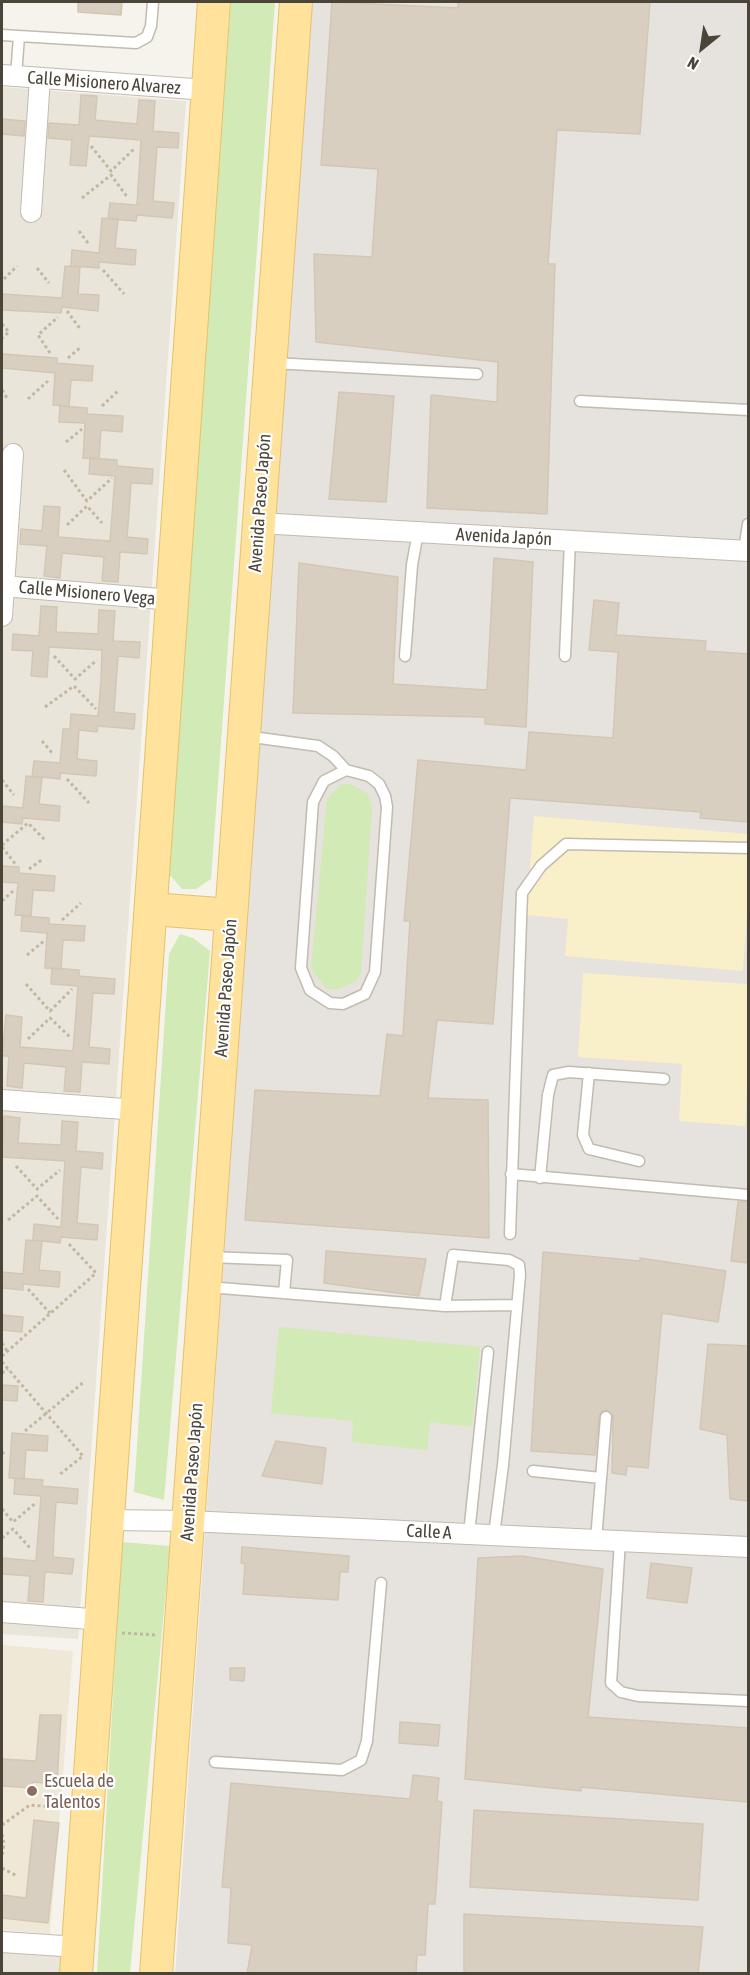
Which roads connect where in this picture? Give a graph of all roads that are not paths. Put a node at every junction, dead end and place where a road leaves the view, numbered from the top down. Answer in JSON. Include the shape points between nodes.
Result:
{"nodes":[{"id":1,"x":153,"y":2,"type":"edge"},
{"id":2,"x":214,"y":2,"type":"edge"},
{"id":3,"x":296,"y":2,"type":"edge"},
{"id":4,"x":2,"y":35,"type":"edge"},
{"id":5,"x":19,"y":36,"type":"junction"},
{"id":6,"x":9,"y":76,"type":"edge"},
{"id":7,"x":40,"y":78,"type":"junction"},
{"id":8,"x":207,"y":90,"type":"junction"},
{"id":9,"x":31,"y":212,"type":"dead end"},
{"id":10,"x":270,"y":363,"type":"junction"},
{"id":11,"x":477,"y":374,"type":"dead end"},
{"id":12,"x":580,"y":401,"type":"dead end"},
{"id":13,"x":748,"y":410,"type":"edge"},
{"id":14,"x":14,"y":454,"type":"dead end"},
{"id":15,"x":259,"y":523,"type":"junction"},
{"id":16,"x":748,"y":524,"type":"edge"},
{"id":17,"x":418,"y":532,"type":"junction"},
{"id":18,"x":570,"y":541,"type":"junction"},
{"id":19,"x":746,"y":551,"type":"edge"},
{"id":20,"x":3,"y":586,"type":"edge"},
{"id":21,"x":173,"y":600,"type":"junction"},
{"id":22,"x":2,"y":616,"type":"edge"},
{"id":23,"x":405,"y":656,"type":"dead end"},
{"id":24,"x":565,"y":656,"type":"dead end"},
{"id":25,"x":244,"y":736,"type":"junction"},
{"id":26,"x":346,"y":771,"type":"junction"},
{"id":27,"x":748,"y":848,"type":"edge"},
{"id":28,"x":152,"y":909,"type":"junction"},
{"id":29,"x":231,"y":915,"type":"junction"},
{"id":30,"x":589,"y":1073,"type":"junction"},
{"id":31,"x":664,"y":1079,"type":"dead end"},
{"id":32,"x":2,"y":1100,"type":"edge"},
{"id":33,"x":138,"y":1110,"type":"junction"},
{"id":34,"x":639,"y":1161,"type":"dead end"},
{"id":35,"x":510,"y":1174,"type":"junction"},
{"id":36,"x":540,"y":1178,"type":"junction"},
{"id":37,"x":748,"y":1195,"type":"edge"},
{"id":38,"x":510,"y":1234,"type":"dead end"},
{"id":39,"x":206,"y":1272,"type":"junction"},
{"id":40,"x":284,"y":1293,"type":"junction"},
{"id":41,"x":516,"y":1305,"type":"junction"},
{"id":42,"x":445,"y":1306,"type":"junction"},
{"id":43,"x":488,"y":1352,"type":"dead end"},
{"id":44,"x":606,"y":1417,"type":"dead end"},
{"id":45,"x":533,"y":1471,"type":"dead end"},
{"id":46,"x":601,"y":1478,"type":"junction"},
{"id":47,"x":109,"y":1520,"type":"junction"},
{"id":48,"x":188,"y":1521,"type":"junction"},
{"id":49,"x":469,"y":1534,"type":"junction"},
{"id":50,"x":494,"y":1535,"type":"junction"},
{"id":51,"x":596,"y":1540,"type":"junction"},
{"id":52,"x":620,"y":1541,"type":"junction"},
{"id":53,"x":748,"y":1547,"type":"edge"},
{"id":54,"x":381,"y":1583,"type":"dead end"},
{"id":55,"x":2,"y":1612,"type":"edge"},
{"id":56,"x":102,"y":1625,"type":"junction"},
{"id":57,"x":748,"y":1701,"type":"edge"},
{"id":58,"x":215,"y":1762,"type":"dead end"},
{"id":59,"x":2,"y":1942,"type":"edge"},
{"id":60,"x":77,"y":1960,"type":"edge"},
{"id":61,"x":156,"y":1974,"type":"edge"}],
"edges":[{"from":1,"to":5,"type":"lane","via":[[152,26],[147,37],[136,43]]},
{"from":2,"to":8,"type":"main road"},
{"from":3,"to":10,"type":"main road","name":"Avenida Paseo Japón"},
{"from":4,"to":5,"type":"lane"},
{"from":5,"to":6,"type":"lane"},
{"from":6,"to":7,"type":"street","name":"Calle Misionero Alvarez"},
{"from":7,"to":8,"type":"street","name":"Calle Misionero Alvarez"},
{"from":7,"to":9,"type":"street"},
{"from":8,"to":21,"type":"main road"},
{"from":10,"to":11,"type":"lane"},
{"from":10,"to":15,"type":"main road","name":"Avenida Paseo Japón"},
{"from":12,"to":13,"type":"lane"},
{"from":14,"to":20,"type":"street"},
{"from":15,"to":17,"type":"street","name":"Avenida Japón"},
{"from":15,"to":25,"type":"main road","name":"Avenida Paseo Japón"},
{"from":16,"to":19,"type":"lane"},
{"from":17,"to":18,"type":"street","name":"Avenida Japón"},
{"from":17,"to":23,"type":"lane"},
{"from":18,"to":19,"type":"street","name":"Avenida Japón"},
{"from":18,"to":24,"type":"lane"},
{"from":20,"to":21,"type":"street","name":"Calle Misionero Vega"},
{"from":20,"to":22,"type":"street"},
{"from":21,"to":28,"type":"main road"},
{"from":25,"to":26,"type":"lane","via":[[318,746]]},
{"from":25,"to":29,"type":"main road","name":"Avenida Paseo Japón"},
{"from":26,"to":26,"type":"lane","via":[[324,781],[313,802],[301,968],[310,990],[325,1001],[343,1004],[364,994],[375,972],[387,807],[379,784],[369,776]]},
{"from":27,"to":35,"type":"lane","via":[[566,844],[541,866],[522,893]]},
{"from":28,"to":29,"type":"main road"},
{"from":28,"to":33,"type":"main road"},
{"from":29,"to":39,"type":"main road","name":"Avenida Paseo Japón"},
{"from":30,"to":31,"type":"lane"},
{"from":30,"to":34,"type":"lane","via":[[583,1135],[589,1149]]},
{"from":30,"to":36,"type":"lane","via":[[553,1075]]},
{"from":32,"to":33,"type":"street"},
{"from":33,"to":47,"type":"main road"},
{"from":35,"to":36,"type":"lane"},
{"from":35,"to":38,"type":"lane"},
{"from":36,"to":37,"type":"lane"},
{"from":39,"to":40,"type":"lane"},
{"from":39,"to":40,"type":"lane","via":[[287,1260]]},
{"from":39,"to":48,"type":"main road","name":"Avenida Paseo Japón"},
{"from":40,"to":42,"type":"lane"},
{"from":41,"to":42,"type":"lane"},
{"from":41,"to":42,"type":"lane","via":[[519,1264],[462,1254],[453,1255],[450,1263]]},
{"from":41,"to":50,"type":"lane"},
{"from":43,"to":49,"type":"lane"},
{"from":44,"to":46,"type":"lane"},
{"from":45,"to":46,"type":"lane"},
{"from":46,"to":51,"type":"lane"},
{"from":47,"to":48,"type":"street","name":"Calle A"},
{"from":47,"to":56,"type":"main road"},
{"from":48,"to":49,"type":"street","name":"Calle A"},
{"from":48,"to":61,"type":"main road","name":"Avenida Paseo Japón"},
{"from":49,"to":50,"type":"street","name":"Calle A"},
{"from":50,"to":51,"type":"street","name":"Calle A"},
{"from":51,"to":52,"type":"street","name":"Calle A"},
{"from":52,"to":53,"type":"street","name":"Calle A"},
{"from":52,"to":57,"type":"lane","via":[[611,1683],[621,1692],[638,1696]]},
{"from":54,"to":58,"type":"lane","via":[[367,1741],[360,1760],[342,1770]]},
{"from":55,"to":56,"type":"street"},
{"from":56,"to":60,"type":"main road"},
{"from":59,"to":60,"type":"street"}]}
